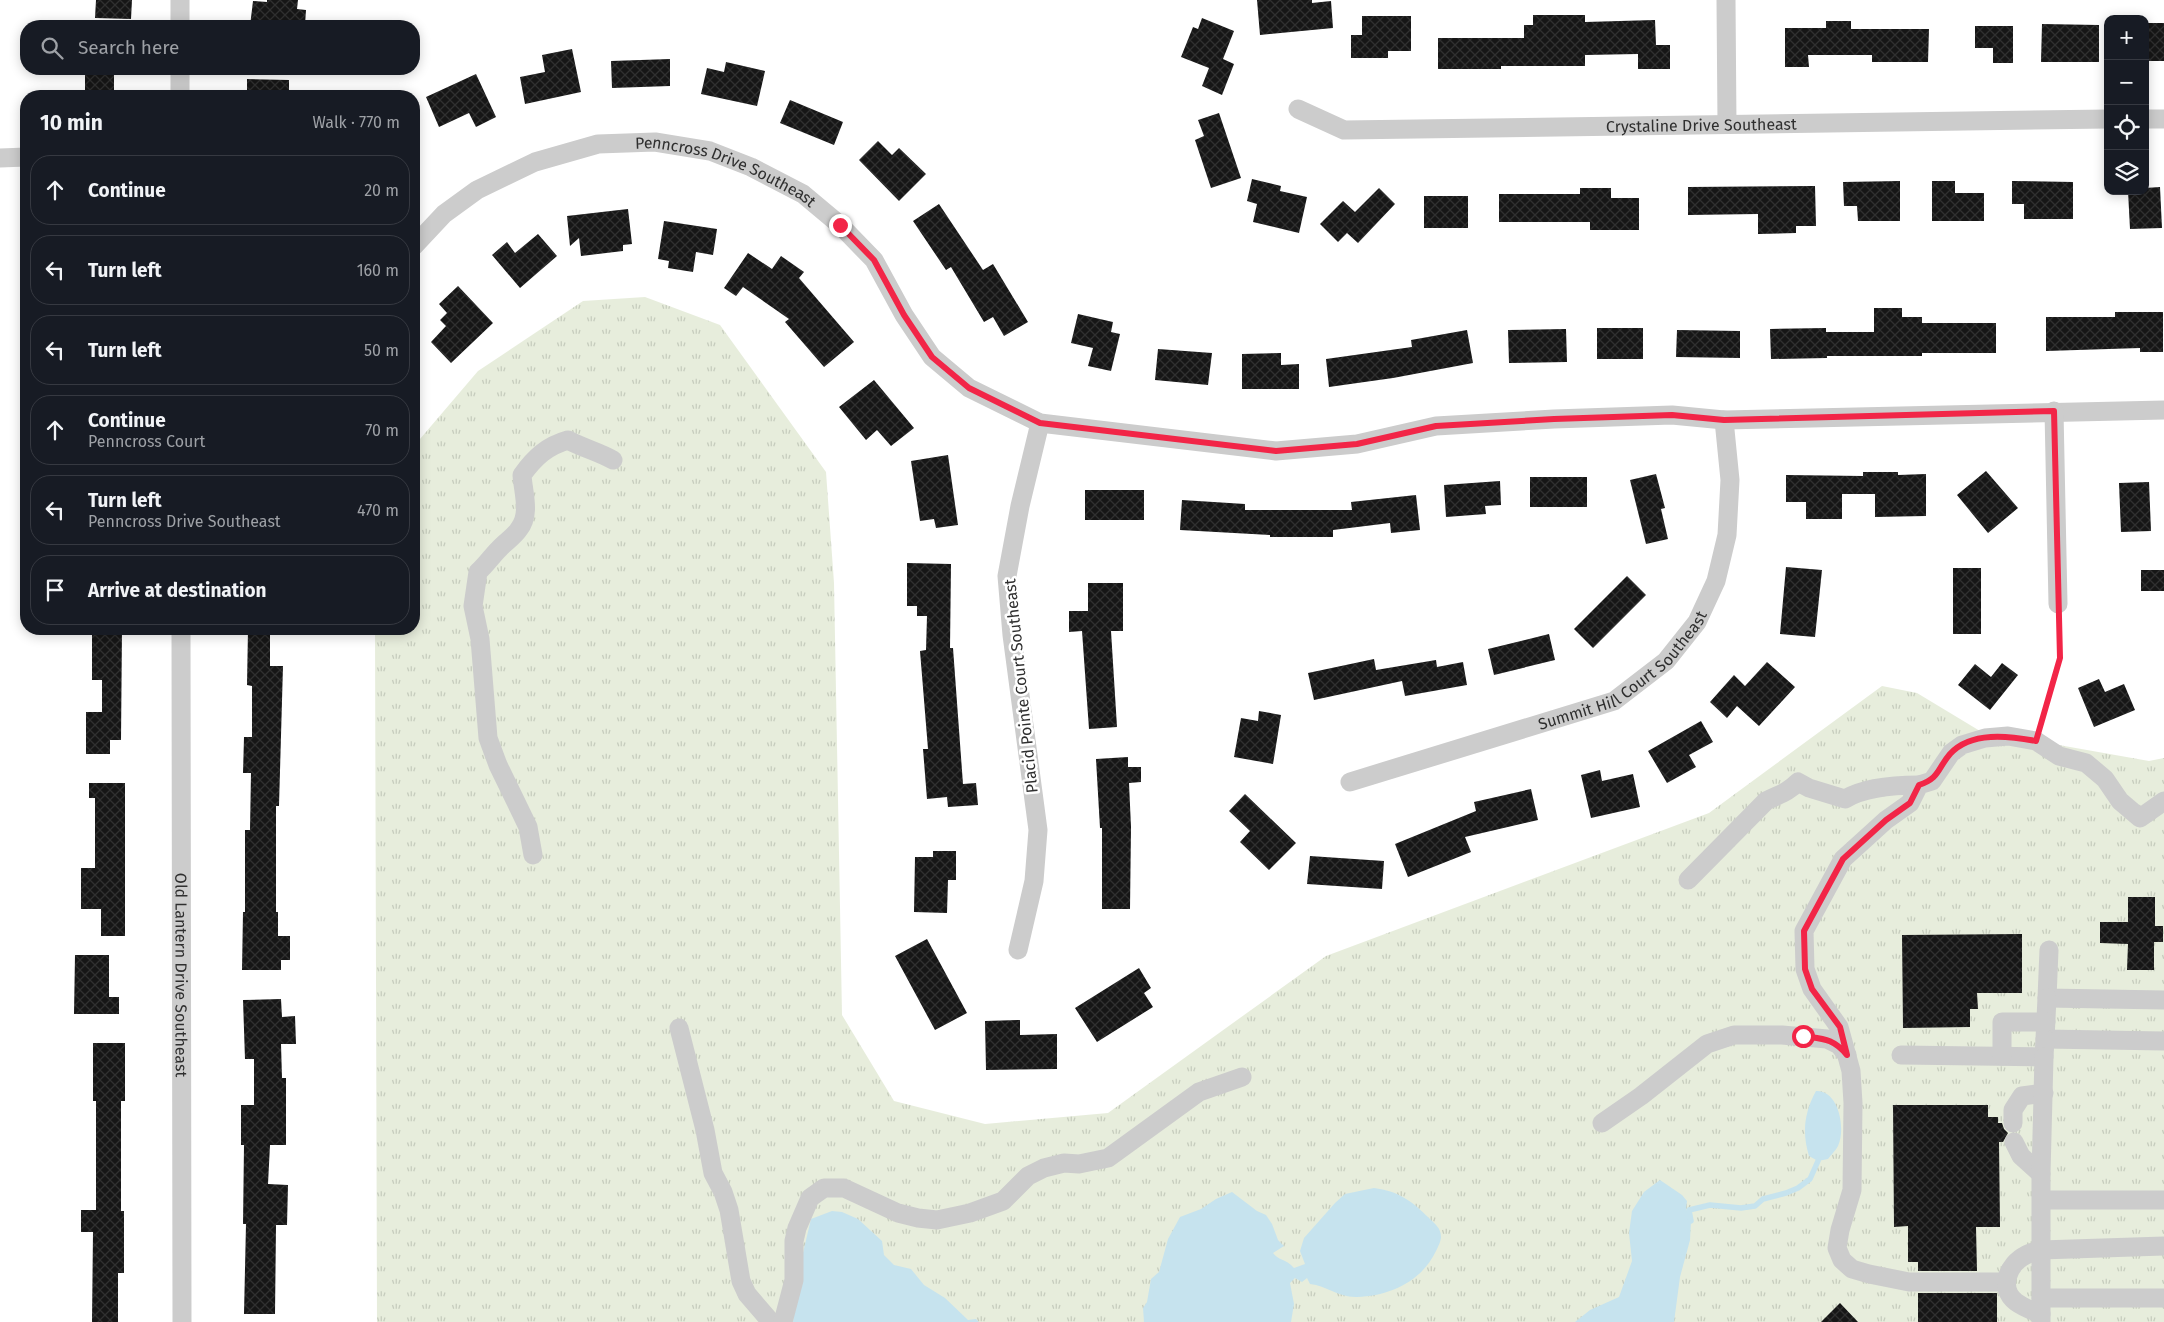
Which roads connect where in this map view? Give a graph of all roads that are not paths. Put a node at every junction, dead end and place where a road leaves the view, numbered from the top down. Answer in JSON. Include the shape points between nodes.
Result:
{"nodes":[{"id":1,"x":180,"y":0,"type":"edge"},
{"id":2,"x":1726,"y":0,"type":"edge"},
{"id":3,"x":180,"y":20,"type":"edge"},
{"id":4,"x":180,"y":75,"type":"edge"},
{"id":5,"x":180,"y":90,"type":"edge"},
{"id":6,"x":1298,"y":110,"type":"dead end"},
{"id":7,"x":2164,"y":118,"type":"edge"},
{"id":8,"x":2104,"y":119,"type":"edge"},
{"id":9,"x":2149,"y":119,"type":"edge"},
{"id":10,"x":1727,"y":124,"type":"junction"},
{"id":11,"x":20,"y":157,"type":"edge"},
{"id":12,"x":0,"y":158,"type":"edge"},
{"id":13,"x":420,"y":240,"type":"edge"},
{"id":14,"x":2164,"y":410,"type":"edge"},
{"id":15,"x":2054,"y":411,"type":"junction"},
{"id":16,"x":1724,"y":420,"type":"junction"},
{"id":17,"x":1040,"y":423,"type":"junction"},
{"id":18,"x":613,"y":460,"type":"dead end"},
{"id":19,"x":2058,"y":604,"type":"road end"},
{"id":20,"x":181,"y":635,"type":"edge"},
{"id":21,"x":1350,"y":782,"type":"dead end"},
{"id":22,"x":1919,"y":785,"type":"junction"},
{"id":23,"x":2164,"y":801,"type":"edge"},
{"id":24,"x":533,"y":855,"type":"dead end"},
{"id":25,"x":1688,"y":880,"type":"dead end"},
{"id":26,"x":1018,"y":950,"type":"dead end"},
{"id":27,"x":2049,"y":950,"type":"dead end"},
{"id":28,"x":2047,"y":998,"type":"junction"},
{"id":29,"x":2164,"y":1000,"type":"edge"},
{"id":30,"x":679,"y":1028,"type":"dead end"},
{"id":31,"x":2045,"y":1039,"type":"junction"},
{"id":32,"x":2164,"y":1041,"type":"edge"},
{"id":33,"x":1901,"y":1054,"type":"dead end"},
{"id":34,"x":1847,"y":1055,"type":"junction"},
{"id":35,"x":2002,"y":1056,"type":"junction"},
{"id":36,"x":1242,"y":1077,"type":"dead end"},
{"id":37,"x":2044,"y":1093,"type":"junction"},
{"id":38,"x":1602,"y":1123,"type":"dead end"},
{"id":39,"x":2013,"y":1123,"type":"dead end"},
{"id":40,"x":2014,"y":1142,"type":"dead end"},
{"id":41,"x":2041,"y":1174,"type":"junction"},
{"id":42,"x":2042,"y":1200,"type":"junction"},
{"id":43,"x":2164,"y":1200,"type":"edge"},
{"id":44,"x":2164,"y":1246,"type":"edge"},
{"id":45,"x":2041,"y":1250,"type":"junction"},
{"id":46,"x":2006,"y":1282,"type":"junction"},
{"id":47,"x":2164,"y":1298,"type":"edge"},
{"id":48,"x":2041,"y":1312,"type":"edge"},
{"id":49,"x":182,"y":1322,"type":"edge"},
{"id":50,"x":770,"y":1322,"type":"edge"},
{"id":51,"x":783,"y":1322,"type":"edge"}],
"edges":[{"from":1,"to":3,"type":"street"},
{"from":2,"to":10,"type":"street"},
{"from":4,"to":5,"type":"street"},
{"from":6,"to":10,"type":"street","name":"Crystaline Drive Southeast","via":[[1344,130]]},
{"from":7,"to":9,"type":"street"},
{"from":8,"to":10,"type":"street","name":"Crystaline Drive Southeast"},
{"from":11,"to":12,"type":"street"},
{"from":13,"to":17,"type":"street","name":"Penncross Drive Southeast","via":[[444,214],[477,190],[535,162],[598,144],[655,142],[710,151],[751,167],[803,194],[874,260],[932,357],[969,388]]},
{"from":14,"to":15,"type":"street","name":"Penncross Drive Southeast"},
{"from":15,"to":16,"type":"street","name":"Penncross Drive Southeast"},
{"from":15,"to":19,"type":"street"},
{"from":16,"to":17,"type":"street","name":"Penncross Drive Southeast","via":[[1672,415],[1436,426],[1357,444],[1276,451]]},
{"from":16,"to":21,"type":"street","name":"Summit Hill Court Southeast","via":[[1730,480],[1727,535],[1718,572],[1697,622],[1666,661],[1614,701]]},
{"from":17,"to":26,"type":"street","name":"Placid Pointe Court Southeast","via":[[1007,576],[1038,830],[1034,881]]},
{"from":18,"to":24,"type":"street","via":[[568,440],[556,443],[536,457],[522,475],[526,514],[523,523],[478,572],[473,606],[480,639],[488,738],[528,827]]},
{"from":20,"to":49,"type":"street","name":"Old Lantern Drive Southeast"},
{"from":22,"to":23,"type":"street","via":[[1932,781],[1951,753],[1971,741],[2008,736],[2036,741],[2060,756],[2086,763],[2106,779],[2120,801],[2140,818]]},
{"from":22,"to":25,"type":"street","via":[[1865,790],[1845,799],[1798,782],[1788,793],[1766,801]]},
{"from":22,"to":34,"type":"street","via":[[1910,803],[1843,859],[1804,931],[1805,969],[1812,989],[1840,1027]]},
{"from":27,"to":28,"type":"street"},
{"from":28,"to":29,"type":"street"},
{"from":28,"to":31,"type":"street"},
{"from":30,"to":50,"type":"street","via":[[713,1173],[729,1210],[741,1281],[747,1294]]},
{"from":31,"to":32,"type":"street"},
{"from":31,"to":35,"type":"street"},
{"from":31,"to":35,"type":"street","via":[[2002,1022]]},
{"from":31,"to":37,"type":"street"},
{"from":33,"to":35,"type":"street"},
{"from":34,"to":38,"type":"street","via":[[1839,1045],[1827,1039],[1734,1035],[1707,1044]]},
{"from":34,"to":46,"type":"street","via":[[1853,1103],[1852,1190],[1837,1248],[1842,1260],[1852,1269],[1908,1282]]},
{"from":36,"to":51,"type":"street","via":[[1199,1092],[1108,1158],[1044,1168],[1028,1176],[1003,1201],[970,1213],[937,1220],[918,1218],[898,1213],[844,1188],[824,1188],[810,1198],[796,1228],[794,1280]]},
{"from":37,"to":39,"type":"street","via":[[2022,1096],[2013,1110]]},
{"from":37,"to":41,"type":"street"},
{"from":40,"to":41,"type":"street","via":[[2021,1156]]},
{"from":41,"to":42,"type":"street"},
{"from":42,"to":43,"type":"street"},
{"from":42,"to":45,"type":"street"},
{"from":44,"to":45,"type":"street"},
{"from":45,"to":46,"type":"street","via":[[2016,1262]]},
{"from":45,"to":48,"type":"street"},
{"from":46,"to":48,"type":"street","via":[[2008,1294],[2016,1302]]},
{"from":47,"to":48,"type":"street"}]}
